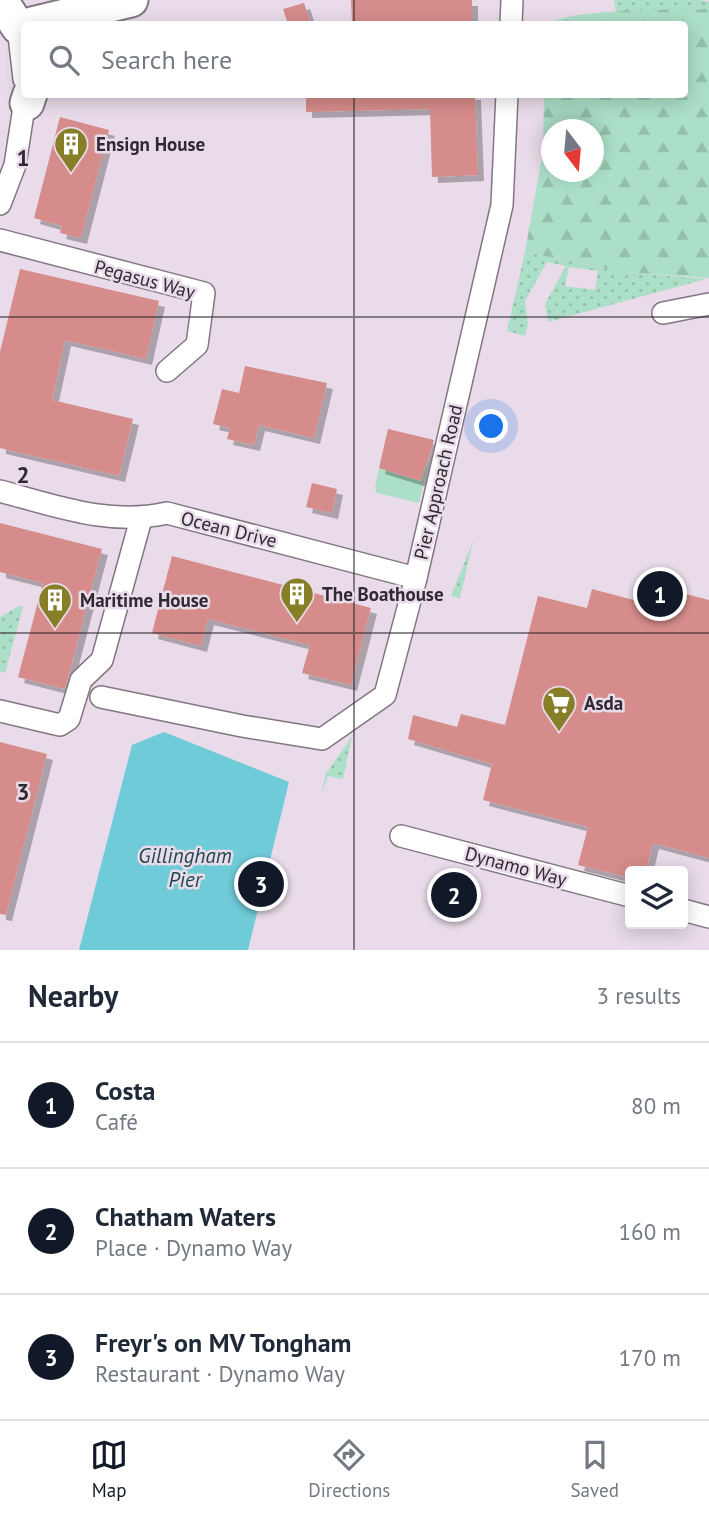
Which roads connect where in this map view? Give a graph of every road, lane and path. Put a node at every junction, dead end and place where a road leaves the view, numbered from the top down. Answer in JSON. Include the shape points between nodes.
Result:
{"nodes":[{"id":1,"x":131,"y":0,"type":"edge"},
{"id":2,"x":512,"y":0,"type":"edge"},
{"id":3,"x":80,"y":19,"type":"edge"},
{"id":4,"x":15,"y":21,"type":"edge"},
{"id":5,"x":510,"y":21,"type":"edge"},
{"id":6,"x":21,"y":57,"type":"edge"},
{"id":7,"x":26,"y":98,"type":"edge"},
{"id":8,"x":507,"y":98,"type":"edge"},
{"id":9,"x":1,"y":193,"type":"edge"},
{"id":10,"x":0,"y":240,"type":"edge"},
{"id":11,"x":709,"y":304,"type":"edge"},
{"id":12,"x":663,"y":313,"type":"dead end"},
{"id":13,"x":167,"y":371,"type":"dead end"},
{"id":14,"x":0,"y":491,"type":"edge"},
{"id":15,"x":142,"y":519,"type":"junction"},
{"id":16,"x":416,"y":578,"type":"junction"},
{"id":17,"x":101,"y":696,"type":"dead end"},
{"id":18,"x":0,"y":711,"type":"edge"},
{"id":19,"x":401,"y":836,"type":"dead end"},
{"id":20,"x":625,"y":895,"type":"edge"},
{"id":21,"x":688,"y":911,"type":"edge"},
{"id":22,"x":709,"y":917,"type":"edge"}],
"edges":[{"from":1,"to":3,"type":"main road"},
{"from":2,"to":5,"type":"street"},
{"from":3,"to":4,"type":"main road"},
{"from":4,"to":6,"type":"street"},
{"from":7,"to":9,"type":"street","via":[[15,166]]},
{"from":8,"to":16,"type":"street","name":"Pier Approach Road","via":[[502,205]]},
{"from":10,"to":13,"type":"street","name":"Pegasus Way","via":[[204,293],[197,345]]},
{"from":11,"to":12,"type":"street"},
{"from":14,"to":15,"type":"street","name":"Ocean Drive","via":[[100,518]]},
{"from":15,"to":16,"type":"street","name":"Ocean Drive","via":[[167,513]]},
{"from":15,"to":18,"type":"street","via":[[102,660],[81,680],[68,719],[60,725]]},
{"from":16,"to":17,"type":"street","name":"Pier Approach Road","via":[[385,695],[322,739]]},
{"from":19,"to":20,"type":"street","name":"Dynamo Way"},
{"from":21,"to":22,"type":"street"}]}
